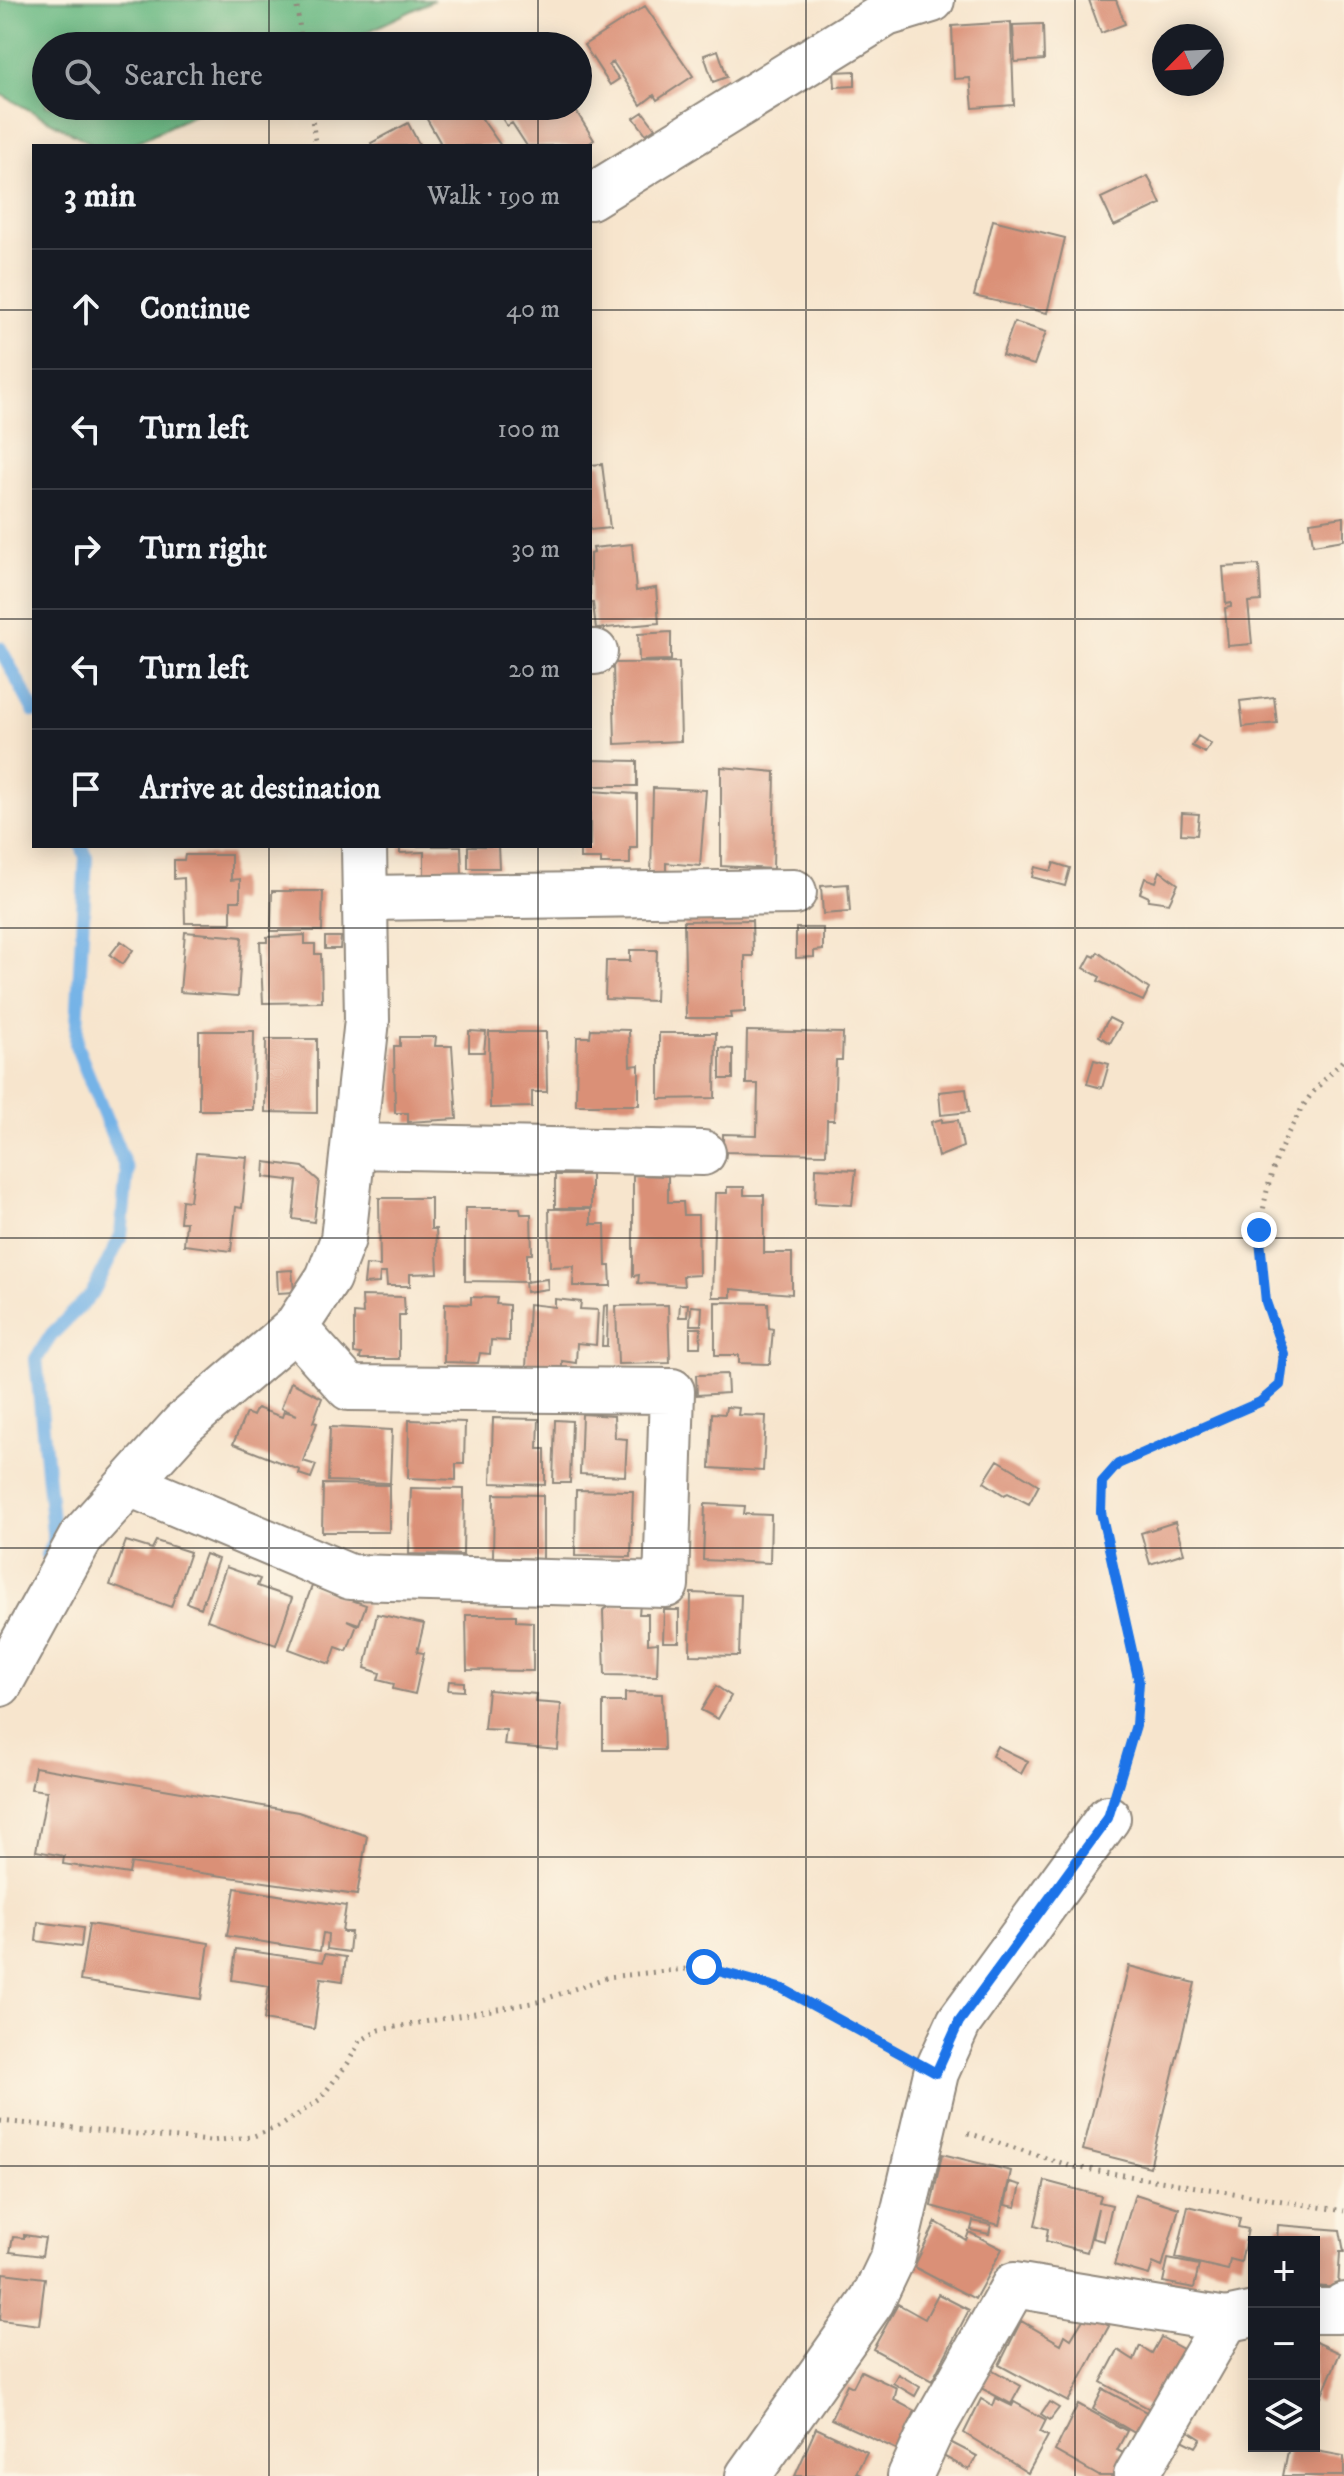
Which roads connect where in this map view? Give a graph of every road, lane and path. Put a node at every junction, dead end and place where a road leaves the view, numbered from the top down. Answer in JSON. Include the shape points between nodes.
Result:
{"nodes":[{"id":1,"x":296,"y":0,"type":"edge"},
{"id":2,"x":932,"y":0,"type":"edge"},
{"id":3,"x":300,"y":32,"type":"edge"},
{"id":4,"x":312,"y":120,"type":"edge"},
{"id":5,"x":316,"y":144,"type":"edge"},
{"id":6,"x":592,"y":196,"type":"edge"},
{"id":7,"x":364,"y":848,"type":"edge"},
{"id":8,"x":794,"y":892,"type":"dead end"},
{"id":9,"x":367,"y":898,"type":"junction"},
{"id":10,"x":1344,"y":1059,"type":"edge"},
{"id":11,"x":354,"y":1146,"type":"junction"},
{"id":12,"x":703,"y":1153,"type":"dead end"},
{"id":13,"x":295,"y":1328,"type":"junction"},
{"id":14,"x":132,"y":1485,"type":"junction"},
{"id":15,"x":0,"y":1684,"type":"edge"},
{"id":16,"x":1108,"y":1818,"type":"joint"},
{"id":17,"x":936,"y":2073,"type":"junction"},
{"id":18,"x":925,"y":2120,"type":"junction"},
{"id":19,"x":0,"y":2121,"type":"edge"},
{"id":20,"x":1344,"y":2211,"type":"edge"},
{"id":21,"x":1344,"y":2305,"type":"edge"},
{"id":22,"x":1320,"y":2311,"type":"edge"},
{"id":23,"x":1240,"y":2317,"type":"edge"},
{"id":24,"x":748,"y":2476,"type":"edge"},
{"id":25,"x":910,"y":2476,"type":"edge"},
{"id":26,"x":1136,"y":2476,"type":"edge"}],
"edges":[{"from":1,"to":3,"type":"path"},
{"from":2,"to":6,"type":"street","via":[[886,14]]},
{"from":4,"to":5,"type":"path"},
{"from":7,"to":9,"type":"street"},
{"from":8,"to":9,"type":"street"},
{"from":9,"to":11,"type":"street","via":[[367,1020]]},
{"from":10,"to":16,"type":"path","via":[[1302,1108],[1269,1174],[1259,1230],[1266,1302],[1284,1354],[1280,1385],[1260,1402],[1118,1464],[1102,1482],[1101,1512],[1139,1682],[1136,1725]]},
{"from":11,"to":12,"type":"street"},
{"from":11,"to":13,"type":"street","via":[[343,1239],[328,1278]]},
{"from":13,"to":14,"type":"street","via":[[183,1424]]},
{"from":13,"to":14,"type":"street","via":[[349,1388],[672,1391],[666,1585],[350,1577]]},
{"from":14,"to":15,"type":"street","via":[[81,1537]]},
{"from":16,"to":17,"type":"street","via":[[959,2022]]},
{"from":17,"to":18,"type":"street"},
{"from":17,"to":19,"type":"path","via":[[783,1989],[704,1967],[608,1977],[537,2002],[379,2030],[360,2041],[319,2100],[281,2126],[251,2137],[210,2141]]},
{"from":18,"to":20,"type":"path","via":[[1074,2167]]},
{"from":18,"to":24,"type":"street","via":[[893,2257],[878,2290]]},
{"from":21,"to":22,"type":"street","via":[[1338,2311]]},
{"from":23,"to":25,"type":"street","via":[[1014,2285]]},
{"from":23,"to":26,"type":"street"}]}
